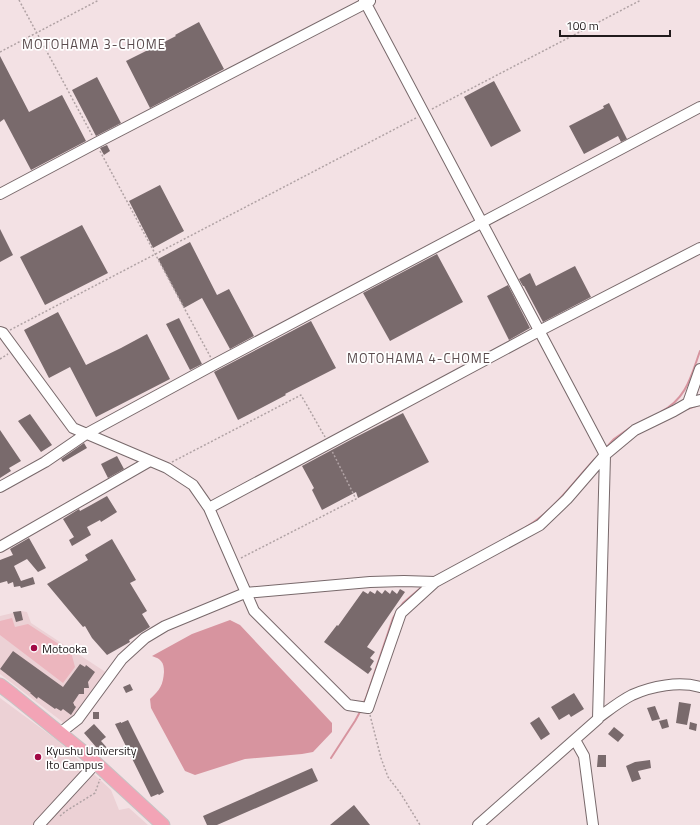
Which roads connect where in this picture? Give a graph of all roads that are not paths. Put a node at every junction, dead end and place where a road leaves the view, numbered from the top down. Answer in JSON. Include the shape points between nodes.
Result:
{"nodes":[{"id":1,"x":367,"y":1,"type":"edge"},
{"id":2,"x":700,"y":107,"type":"edge"},
{"id":3,"x":0,"y":194,"type":"edge"},
{"id":4,"x":482,"y":223,"type":"junction"},
{"id":5,"x":700,"y":248,"type":"edge"},
{"id":6,"x":539,"y":331,"type":"junction"},
{"id":7,"x":1,"y":333,"type":"edge"},
{"id":8,"x":700,"y":369,"type":"edge"},
{"id":9,"x":700,"y":400,"type":"edge"},
{"id":10,"x":688,"y":403,"type":"junction"},
{"id":11,"x":86,"y":434,"type":"junction"},
{"id":12,"x":603,"y":452,"type":"junction"},
{"id":13,"x":150,"y":461,"type":"junction"},
{"id":14,"x":0,"y":487,"type":"edge"},
{"id":15,"x":209,"y":508,"type":"junction"},
{"id":16,"x":0,"y":548,"type":"edge"},
{"id":17,"x":435,"y":582,"type":"junction"},
{"id":18,"x":245,"y":593,"type":"junction"},
{"id":19,"x":0,"y":685,"type":"edge"},
{"id":20,"x":700,"y":687,"type":"edge"},
{"id":21,"x":598,"y":719,"type":"junction"},
{"id":22,"x":60,"y":733,"type":"junction"},
{"id":23,"x":574,"y":740,"type":"junction"},
{"id":24,"x":99,"y":766,"type":"junction"},
{"id":25,"x":39,"y":825,"type":"edge"},
{"id":26,"x":163,"y":825,"type":"edge"},
{"id":27,"x":478,"y":825,"type":"edge"},
{"id":28,"x":593,"y":825,"type":"edge"}],
"edges":[{"from":1,"to":3,"type":"street"},
{"from":1,"to":4,"type":"street"},
{"from":2,"to":4,"type":"street"},
{"from":4,"to":6,"type":"street"},
{"from":4,"to":11,"type":"street"},
{"from":5,"to":6,"type":"street"},
{"from":6,"to":12,"type":"street"},
{"from":6,"to":15,"type":"street"},
{"from":7,"to":11,"type":"street","via":[[73,428]]},
{"from":8,"to":10,"type":"street"},
{"from":9,"to":10,"type":"street"},
{"from":10,"to":12,"type":"street","via":[[635,430]]},
{"from":11,"to":13,"type":"street"},
{"from":11,"to":14,"type":"street","via":[[45,462]]},
{"from":12,"to":17,"type":"street","via":[[567,498],[540,525]]},
{"from":12,"to":21,"type":"street"},
{"from":13,"to":15,"type":"street","via":[[167,468],[193,485]]},
{"from":13,"to":16,"type":"street"},
{"from":15,"to":18,"type":"street"},
{"from":17,"to":18,"type":"street","via":[[370,582]]},
{"from":17,"to":18,"type":"street","via":[[401,613],[368,708],[348,705],[254,611]]},
{"from":18,"to":22,"type":"street","via":[[164,626],[145,638],[122,659],[78,719]]},
{"from":19,"to":22,"type":"main road"},
{"from":20,"to":21,"type":"street","via":[[662,686],[644,691],[616,704]]},
{"from":21,"to":23,"type":"street"},
{"from":22,"to":24,"type":"main road"},
{"from":23,"to":27,"type":"street"},
{"from":23,"to":28,"type":"street","via":[[584,756]]},
{"from":24,"to":25,"type":"street"},
{"from":24,"to":26,"type":"main road"}]}
